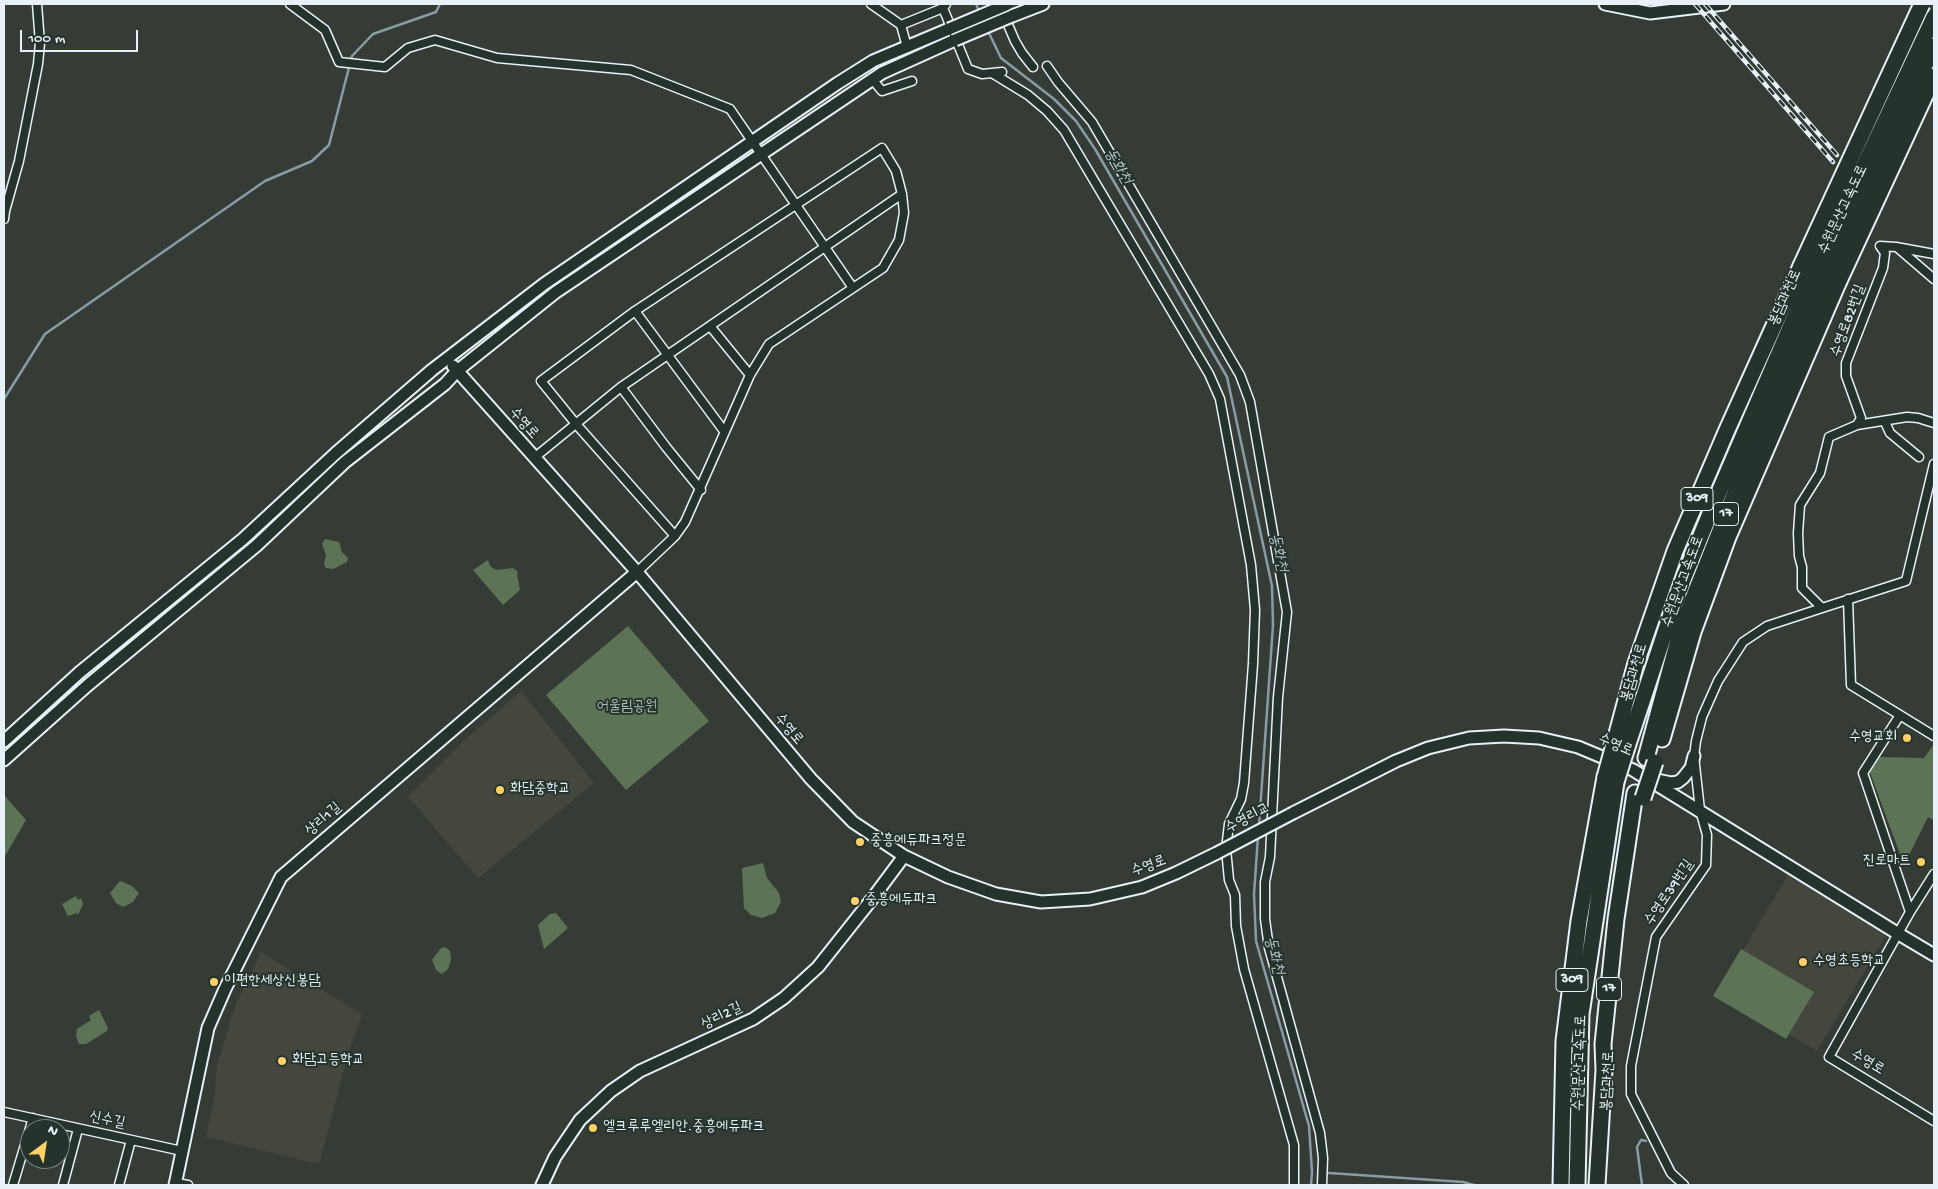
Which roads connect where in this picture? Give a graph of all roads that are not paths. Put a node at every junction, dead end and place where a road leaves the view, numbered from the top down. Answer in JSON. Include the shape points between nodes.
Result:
{"nodes":[{"id":1,"x":38,"y":4,"type":"edge"},
{"id":2,"x":290,"y":4,"type":"edge"},
{"id":3,"x":871,"y":4,"type":"edge"},
{"id":4,"x":1005,"y":4,"type":"edge"},
{"id":5,"x":1043,"y":4,"type":"edge"},
{"id":6,"x":1605,"y":4,"type":"edge"},
{"id":7,"x":1724,"y":4,"type":"edge"},
{"id":8,"x":1922,"y":4,"type":"edge"},
{"id":9,"x":944,"y":6,"type":"edge"},
{"id":10,"x":1934,"y":17,"type":"edge"},
{"id":11,"x":901,"y":25,"type":"junction"},
{"id":12,"x":1934,"y":46,"type":"edge"},
{"id":13,"x":907,"y":47,"type":"junction"},
{"id":14,"x":1047,"y":66,"type":"dead end"},
{"id":15,"x":1033,"y":67,"type":"dead end"},
{"id":16,"x":1002,"y":72,"type":"dead end"},
{"id":17,"x":992,"y":73,"type":"junction"},
{"id":18,"x":1934,"y":76,"type":"edge"},
{"id":19,"x":872,"y":79,"type":"junction"},
{"id":20,"x":912,"y":81,"type":"dead end"},
{"id":21,"x":752,"y":141,"type":"junction"},
{"id":22,"x":761,"y":154,"type":"junction"},
{"id":23,"x":902,"y":194,"type":"junction"},
{"id":24,"x":796,"y":206,"type":"junction"},
{"id":25,"x":4,"y":215,"type":"edge"},
{"id":26,"x":4,"y":220,"type":"edge"},
{"id":27,"x":825,"y":247,"type":"junction"},
{"id":28,"x":1896,"y":247,"type":"junction"},
{"id":29,"x":1934,"y":254,"type":"edge"},
{"id":30,"x":1820,"y":274,"type":"junction"},
{"id":31,"x":1934,"y":279,"type":"edge"},
{"id":32,"x":853,"y":288,"type":"junction"},
{"id":33,"x":635,"y":311,"type":"junction"},
{"id":34,"x":710,"y":326,"type":"junction"},
{"id":35,"x":668,"y":355,"type":"junction"},
{"id":36,"x":446,"y":359,"type":"junction"},
{"id":37,"x":457,"y":370,"type":"junction"},
{"id":38,"x":750,"y":375,"type":"junction"},
{"id":39,"x":621,"y":386,"type":"junction"},
{"id":40,"x":1885,"y":422,"type":"junction"},
{"id":41,"x":1934,"y":423,"type":"edge"},
{"id":42,"x":576,"y":424,"type":"junction"},
{"id":43,"x":1857,"y":425,"type":"junction"},
{"id":44,"x":724,"y":431,"type":"junction"},
{"id":45,"x":1919,"y":457,"type":"dead end"},
{"id":46,"x":534,"y":458,"type":"junction"},
{"id":47,"x":1934,"y":464,"type":"edge"},
{"id":48,"x":701,"y":490,"type":"junction"},
{"id":49,"x":675,"y":536,"type":"junction"},
{"id":50,"x":637,"y":572,"type":"junction"},
{"id":51,"x":1848,"y":600,"type":"junction"},
{"id":52,"x":1822,"y":608,"type":"junction"},
{"id":53,"x":1900,"y":715,"type":"junction"},
{"id":54,"x":1934,"y":736,"type":"edge"},
{"id":55,"x":4,"y":741,"type":"edge"},
{"id":56,"x":1621,"y":744,"type":"joint"},
{"id":57,"x":1694,"y":756,"type":"junction"},
{"id":58,"x":4,"y":760,"type":"edge"},
{"id":59,"x":1651,"y":760,"type":"joint"},
{"id":60,"x":1643,"y":776,"type":"junction"},
{"id":61,"x":1611,"y":779,"type":"junction"},
{"id":62,"x":1639,"y":795,"type":"junction"},
{"id":63,"x":1700,"y":810,"type":"junction"},
{"id":64,"x":1293,"y":812,"type":"joint"},
{"id":65,"x":1218,"y":852,"type":"joint"},
{"id":66,"x":904,"y":856,"type":"junction"},
{"id":67,"x":1934,"y":874,"type":"edge"},
{"id":68,"x":1910,"y":912,"type":"junction"},
{"id":69,"x":1897,"y":933,"type":"junction"},
{"id":70,"x":1934,"y":955,"type":"edge"},
{"id":71,"x":4,"y":1112,"type":"edge"},
{"id":72,"x":33,"y":1118,"type":"junction"},
{"id":73,"x":1934,"y":1121,"type":"edge"},
{"id":74,"x":78,"y":1129,"type":"junction"},
{"id":75,"x":131,"y":1140,"type":"junction"},
{"id":76,"x":182,"y":1151,"type":"junction"},
{"id":77,"x":175,"y":1184,"type":"edge"},
{"id":78,"x":13,"y":1185,"type":"edge"},
{"id":79,"x":63,"y":1185,"type":"edge"},
{"id":80,"x":119,"y":1185,"type":"edge"},
{"id":81,"x":188,"y":1185,"type":"edge"},
{"id":82,"x":542,"y":1185,"type":"edge"},
{"id":83,"x":1294,"y":1185,"type":"edge"},
{"id":84,"x":1322,"y":1185,"type":"edge"},
{"id":85,"x":1561,"y":1185,"type":"edge"},
{"id":86,"x":1577,"y":1185,"type":"edge"},
{"id":87,"x":1597,"y":1185,"type":"edge"},
{"id":88,"x":1605,"y":1185,"type":"edge"},
{"id":89,"x":1684,"y":1185,"type":"edge"}],
"edges":[{"from":1,"to":25,"type":"street","via":[[38,64],[20,161]]},
{"from":2,"to":21,"type":"street","via":[[325,30],[339,62],[385,67],[408,48],[435,40],[497,58],[631,70],[730,109]]},
{"from":3,"to":11,"type":"street"},
{"from":4,"to":13,"type":"street","bridge":true},
{"from":4,"to":15,"type":"street","via":[[1015,41]]},
{"from":5,"to":19,"type":"street","bridge":true},
{"from":6,"to":7,"type":"street","via":[[1650,13]]},
{"from":8,"to":30,"type":"highway","name":"봉담과천로","number":"309","bridge":true},
{"from":9,"to":11,"type":"street"},
{"from":9,"to":17,"type":"street","via":[[968,69],[982,74]]},
{"from":10,"to":30,"type":"highway","name":"수원문산고속도로","bridge":true},
{"from":11,"to":13,"type":"street"},
{"from":12,"to":30,"type":"highway","name":"수원문산고속도로","bridge":true},
{"from":13,"to":21,"type":"street","via":[[873,61]]},
{"from":14,"to":84,"type":"street","via":[[1092,122],[1240,375],[1250,402],[1286,612],[1270,856],[1265,882],[1265,919],[1269,948],[1320,1133]]},
{"from":16,"to":17,"type":"street"},
{"from":17,"to":83,"type":"street","via":[[1028,95],[1064,130],[1209,374],[1220,399],[1249,557],[1255,610],[1244,783],[1241,799],[1229,824],[1226,849],[1229,880],[1236,894],[1236,926],[1244,969],[1294,1145]]},
{"from":18,"to":30,"type":"highway","name":"봉담과천로","number":"309","bridge":true},
{"from":19,"to":20,"type":"street","via":[[882,91]]},
{"from":19,"to":22,"type":"street"},
{"from":21,"to":22,"type":"street"},
{"from":21,"to":36,"type":"street","via":[[548,281]]},
{"from":22,"to":24,"type":"street"},
{"from":22,"to":37,"type":"street","via":[[556,292]]},
{"from":23,"to":24,"type":"street","via":[[896,172],[882,148]]},
{"from":23,"to":27,"type":"street"},
{"from":23,"to":32,"type":"street","via":[[904,213],[898,240],[883,268]]},
{"from":24,"to":27,"type":"street"},
{"from":24,"to":33,"type":"street"},
{"from":25,"to":26,"type":"street"},
{"from":27,"to":32,"type":"street"},
{"from":27,"to":34,"type":"street"},
{"from":28,"to":29,"type":"street"},
{"from":28,"to":31,"type":"street"},
{"from":28,"to":43,"type":"street","name":"수영로82번길","via":[[1880,246],[1885,253],[1883,268],[1846,363],[1846,376],[1861,418]]},
{"from":30,"to":56,"type":"highway","name":"봉담과천로","number":"309","via":[[1727,430],[1675,551],[1636,663]]},
{"from":30,"to":59,"type":"highway","name":"봉담과천로","number":"309"},
{"from":32,"to":38,"type":"street","via":[[769,344]]},
{"from":33,"to":35,"type":"street"},
{"from":33,"to":42,"type":"street","via":[[541,381]]},
{"from":34,"to":35,"type":"street"},
{"from":34,"to":38,"type":"street"},
{"from":35,"to":39,"type":"street"},
{"from":35,"to":44,"type":"street"},
{"from":36,"to":37,"type":"street","name":"수영로"},
{"from":36,"to":55,"type":"street","via":[[243,538],[80,672]]},
{"from":37,"to":46,"type":"street","name":"수영로"},
{"from":37,"to":58,"type":"street","via":[[446,384],[345,462],[256,546]]},
{"from":38,"to":44,"type":"street"},
{"from":39,"to":42,"type":"street"},
{"from":39,"to":48,"type":"street"},
{"from":40,"to":41,"type":"street","via":[[1907,417]]},
{"from":40,"to":43,"type":"street"},
{"from":40,"to":45,"type":"street","via":[[1890,433]]},
{"from":42,"to":46,"type":"street"},
{"from":42,"to":49,"type":"street"},
{"from":43,"to":52,"type":"street","via":[[1828,437],[1820,473],[1800,505],[1798,533],[1802,588]]},
{"from":44,"to":48,"type":"street"},
{"from":46,"to":50,"type":"street","name":"수영로"},
{"from":47,"to":51,"type":"street","via":[[1906,581]]},
{"from":48,"to":49,"type":"street"},
{"from":49,"to":50,"type":"street"},
{"from":50,"to":66,"type":"street","name":"수영로","via":[[811,779],[853,822]]},
{"from":50,"to":76,"type":"street","name":"상리1길","via":[[281,878],[224,989],[208,1028]]},
{"from":51,"to":52,"type":"street"},
{"from":51,"to":53,"type":"street","via":[[1851,685]]},
{"from":52,"to":57,"type":"street","via":[[1780,620],[1743,642],[1718,681],[1702,717]]},
{"from":53,"to":54,"type":"street"},
{"from":53,"to":68,"type":"street","via":[[1864,773]]},
{"from":56,"to":61,"type":"highway","name":"수원문산고속도로","number":"17","bridge":true},
{"from":57,"to":60,"type":"street","via":[[1687,775],[1678,782]]},
{"from":57,"to":63,"type":"street"},
{"from":59,"to":62,"type":"highway","name":"수원문산고속도로","number":"17"},
{"from":60,"to":63,"type":"street","name":"수영로"},
{"from":60,"to":64,"type":"street","name":"수영로","via":[[1578,747],[1539,738],[1469,738],[1396,760]]},
{"from":61,"to":85,"type":"highway","number":"309","via":[[1579,921],[1564,1041]]},
{"from":61,"to":86,"type":"highway","name":"수원문산고속도로","number":"17","via":[[1581,1014]]},
{"from":62,"to":87,"type":"highway","name":"수원문산고속도로","number":"17","via":[[1616,919],[1603,1044]]},
{"from":62,"to":88,"type":"highway","name":"봉담과천로","via":[[1611,1037]]},
{"from":63,"to":69,"type":"street","name":"수영로"},
{"from":63,"to":89,"type":"street","name":"수영로39번길","via":[[1707,834],[1706,865],[1656,937],[1631,1066],[1631,1094],[1671,1173]]},
{"from":64,"to":65,"type":"street","name":"수영리교","bridge":true},
{"from":65,"to":66,"type":"street","name":"수영로","via":[[1142,887],[1090,899],[1041,902],[996,894],[948,877]]},
{"from":66,"to":82,"type":"street","name":"상리2길","via":[[818,968],[784,998],[753,1019],[640,1071],[611,1091],[580,1120],[555,1157]]},
{"from":67,"to":68,"type":"street"},
{"from":68,"to":69,"type":"street"},
{"from":69,"to":70,"type":"street","name":"수영로"},
{"from":69,"to":73,"type":"street","name":"수영로","via":[[1828,1057]]},
{"from":71,"to":72,"type":"street","name":"신수길"},
{"from":72,"to":74,"type":"street","name":"신수길"},
{"from":72,"to":78,"type":"street"},
{"from":74,"to":75,"type":"street","name":"신수길"},
{"from":74,"to":79,"type":"street","name":"신수길"},
{"from":75,"to":76,"type":"street","name":"신수길"},
{"from":75,"to":80,"type":"street","name":"신수길"},
{"from":76,"to":77,"type":"street","name":"상리1길"},
{"from":77,"to":81,"type":"street"}]}
